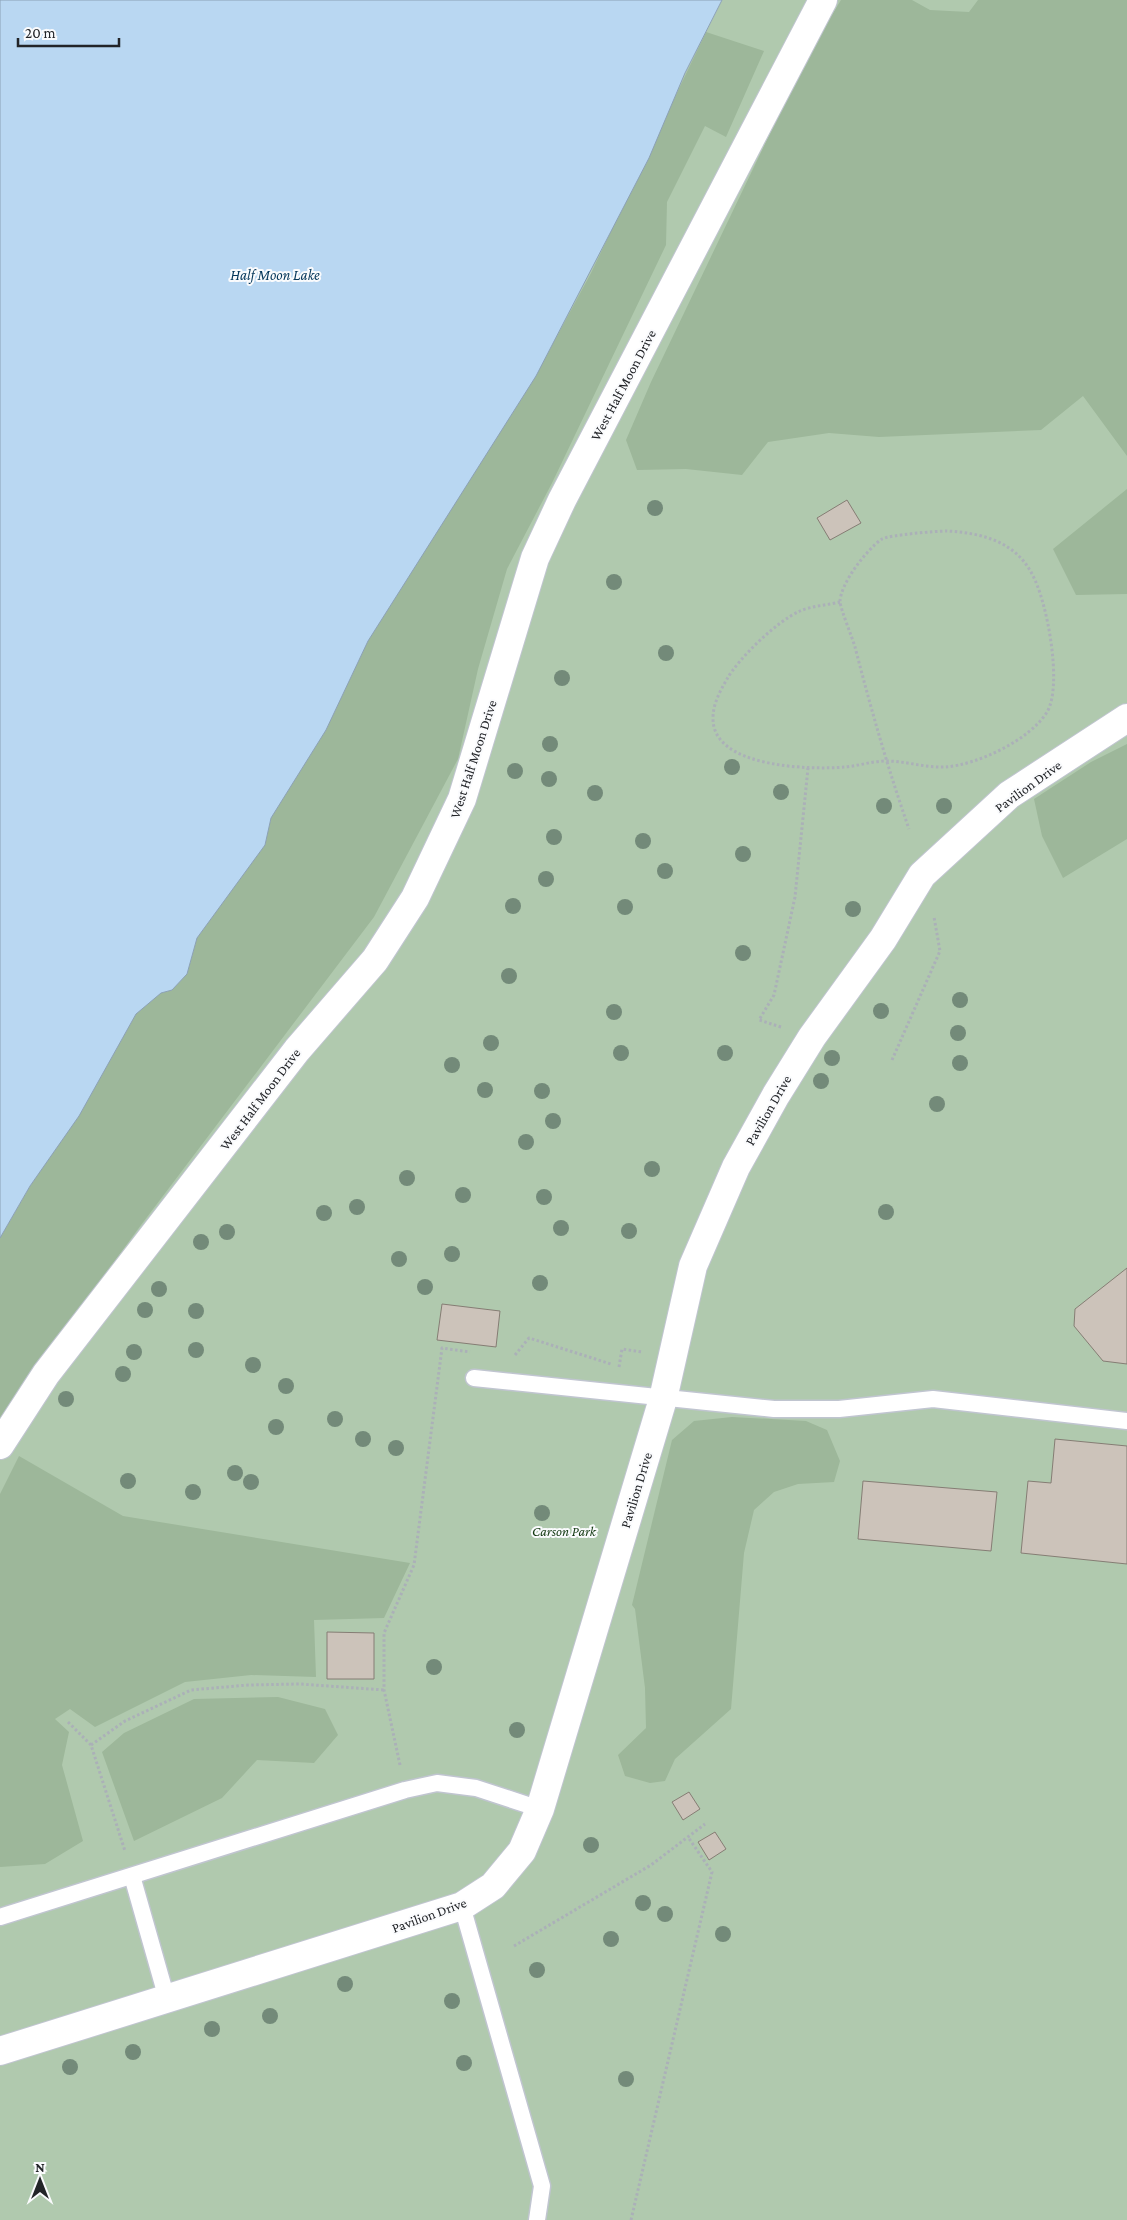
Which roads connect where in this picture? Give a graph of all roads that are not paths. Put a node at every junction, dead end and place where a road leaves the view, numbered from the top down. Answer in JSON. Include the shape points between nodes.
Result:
{"nodes":[{"id":1,"x":823,"y":0,"type":"edge"},
{"id":2,"x":1127,"y":718,"type":"edge"},
{"id":3,"x":474,"y":1378,"type":"dead end"},
{"id":4,"x":663,"y":1399,"type":"junction"},
{"id":5,"x":1127,"y":1421,"type":"edge"},
{"id":6,"x":0,"y":1446,"type":"edge"},
{"id":7,"x":540,"y":1809,"type":"junction"},
{"id":8,"x":132,"y":1876,"type":"junction"},
{"id":9,"x":462,"y":1906,"type":"junction"},
{"id":10,"x":0,"y":1917,"type":"edge"},
{"id":11,"x":167,"y":1999,"type":"junction"},
{"id":12,"x":0,"y":2051,"type":"edge"},
{"id":13,"x":537,"y":2220,"type":"edge"}],
"edges":[{"from":1,"to":6,"type":"street","name":"West Half Moon Drive","via":[[562,500],[535,558],[462,799],[415,898],[375,960],[297,1050],[46,1374]]},
{"from":2,"to":4,"type":"street","name":"Pavilion Drive","via":[[1010,795],[922,875],[883,939],[812,1037],[736,1167],[693,1266]]},
{"from":3,"to":4,"type":"lane"},
{"from":4,"to":5,"type":"lane","via":[[774,1409],[839,1409],[933,1399]]},
{"from":4,"to":7,"type":"street","name":"Pavilion Drive"},
{"from":7,"to":8,"type":"lane","via":[[476,1788],[437,1783],[405,1790]]},
{"from":7,"to":9,"type":"street","name":"Pavilion Drive","via":[[522,1852],[492,1886]]},
{"from":8,"to":10,"type":"lane"},
{"from":8,"to":11,"type":"lane"},
{"from":9,"to":11,"type":"street","name":"Pavilion Drive"},
{"from":9,"to":13,"type":"lane","via":[[542,2186]]},
{"from":11,"to":12,"type":"street","name":"Pavilion Drive"}]}
